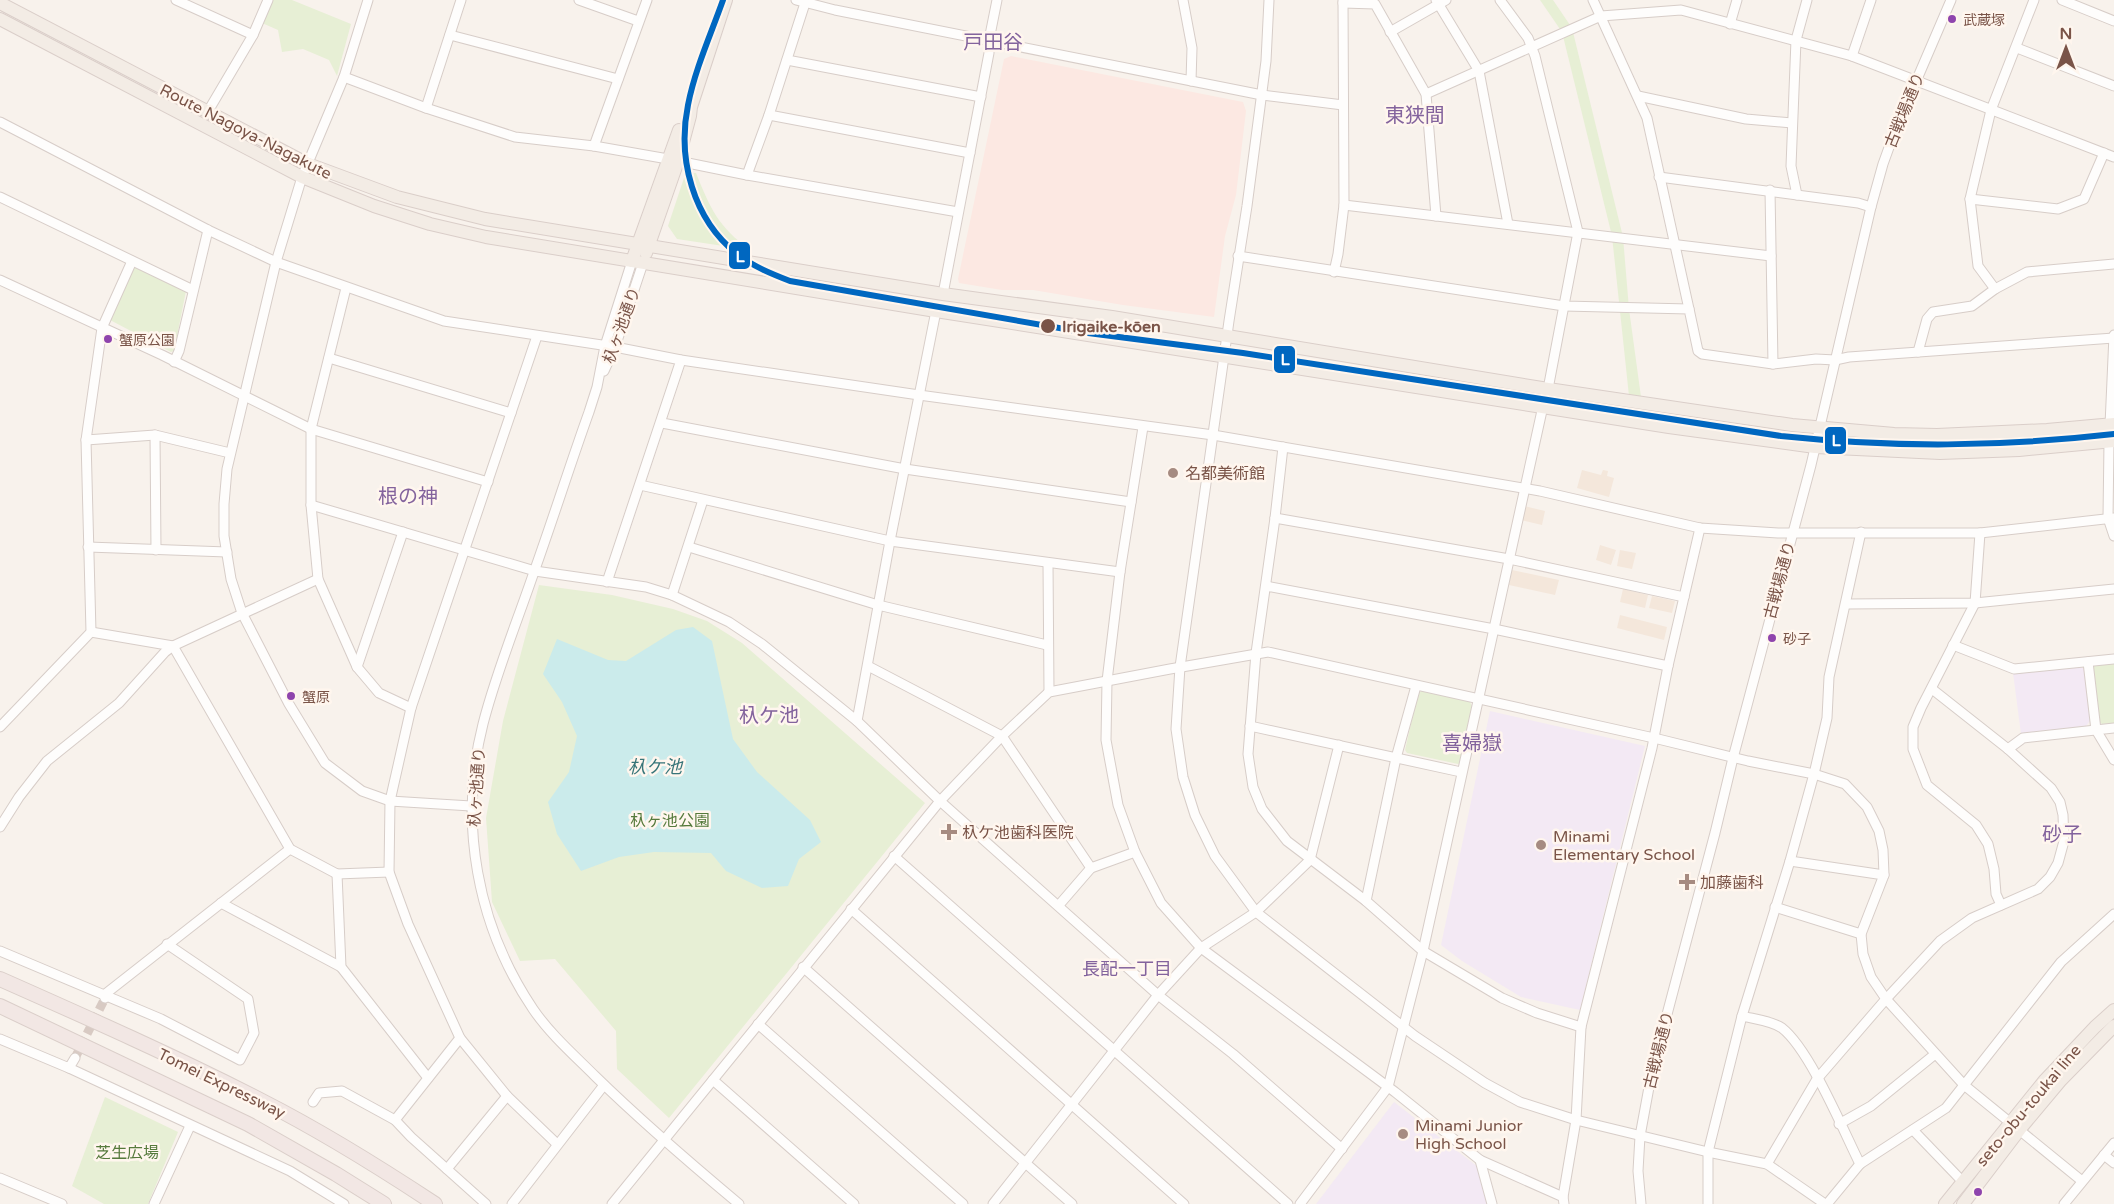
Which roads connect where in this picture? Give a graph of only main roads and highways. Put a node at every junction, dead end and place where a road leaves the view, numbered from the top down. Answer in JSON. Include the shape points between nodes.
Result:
{"nodes":[{"id":1,"x":726,"y":0,"type":"edge"},
{"id":2,"x":0,"y":3,"type":"edge"},
{"id":3,"x":0,"y":19,"type":"edge"},
{"id":4,"x":643,"y":246,"type":"junction"},
{"id":5,"x":637,"y":262,"type":"junction"},
{"id":6,"x":2112,"y":424,"type":"edge"},
{"id":7,"x":2112,"y":442,"type":"edge"},
{"id":8,"x":0,"y":979,"type":"edge"},
{"id":9,"x":0,"y":1006,"type":"edge"},
{"id":10,"x":2114,"y":1010,"type":"edge"},
{"id":11,"x":2114,"y":1026,"type":"edge"},
{"id":12,"x":2016,"y":1126,"type":"junction"},
{"id":13,"x":384,"y":1204,"type":"edge"},
{"id":14,"x":435,"y":1204,"type":"edge"},
{"id":15,"x":1945,"y":1204,"type":"edge"},
{"id":16,"x":1963,"y":1204,"type":"edge"}],
"edges":[{"from":1,"to":4,"type":"main road","via":[[690,117]]},
{"from":2,"to":4,"type":"main road","name":"Route Nagoya-Nagakute","via":[[308,164],[364,186],[485,219]]},
{"from":3,"to":5,"type":"main road","name":"Route Nagoya-Nagakute","via":[[302,177],[374,206],[486,237]]},
{"from":4,"to":5,"type":"main road"},
{"from":4,"to":6,"type":"main road","name":"Route Nagoya-Nagakute","via":[[1100,315],[1548,389],[1820,428],[1937,435]]},
{"from":5,"to":7,"type":"main road","name":"Route Nagoya-Nagakute","via":[[1815,447],[1940,453]]},
{"from":8,"to":14,"type":"highway","name":"Tomei Expressway","via":[[263,1101]]},
{"from":9,"to":13,"type":"highway","name":"Tomei Expressway","via":[[248,1124]]},
{"from":10,"to":12,"type":"main road","name":"seto-obu-toukai line","via":[[2045,1080]]},
{"from":11,"to":12,"type":"main road"},
{"from":12,"to":15,"type":"main road","name":"seto-obu-toukai line"},
{"from":12,"to":16,"type":"main road"}]}
